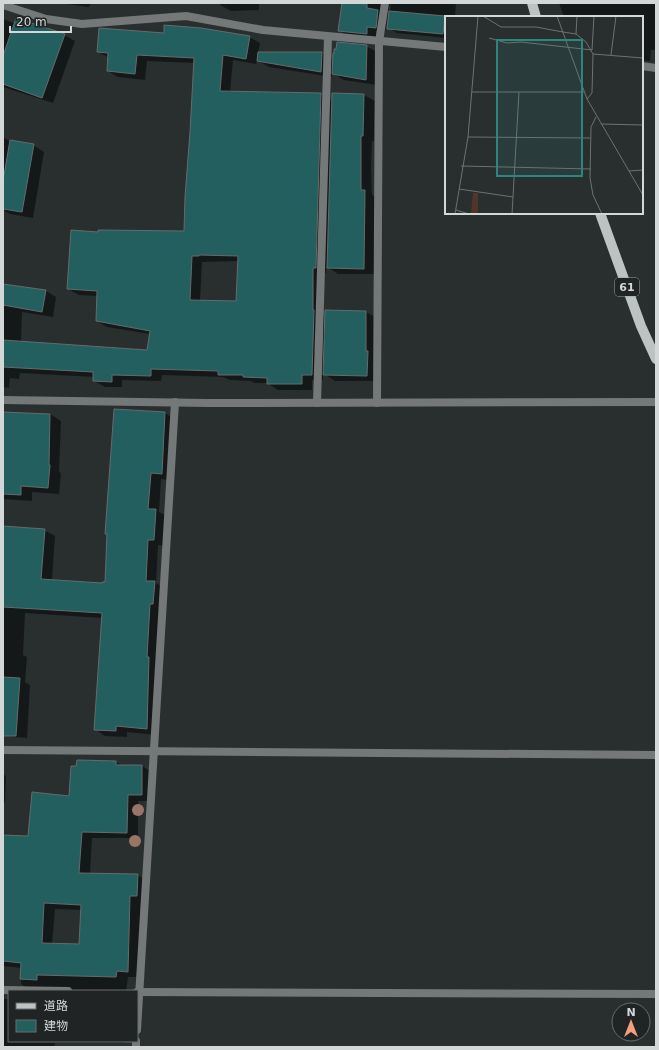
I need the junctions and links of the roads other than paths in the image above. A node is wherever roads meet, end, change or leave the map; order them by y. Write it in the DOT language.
graph roads {
  1 [pos="385,3"];
  2 [pos="532,3"];
  3 [pos="3,5"];
  4 [pos="536,16"];
  5 [pos="328,37"];
  6 [pos="379,42"];
  7 [pos="445,47"];
  8 [pos="643,66"];
  9 [pos="656,68"];
  10 [pos="600,214"];
  11 [pos="656,359"];
  12 [pos="3,400"];
  13 [pos="175,402"];
  14 [pos="656,402"];
  15 [pos="317,403"];
  16 [pos="377,403"];
  17 [pos="3,750"];
  18 [pos="154,752"];
  19 [pos="656,755"];
  20 [pos="138,992"];
  21 [pos="656,994"];
  1 -- 6 [label="street"];
  2 -- 4 [label="main road"];
  3 -- 5 [label="street"];
  5 -- 6 [label="street"];
  5 -- 15 [label="street"];
  6 -- 7 [label="street"];
  6 -- 16 [label="street"];
  8 -- 9 [label="street"];
  10 -- 11 [label="main road, 61"];
  12 -- 13 [label="street"];
  13 -- 15 [label="street"];
  13 -- 18 [label="street"];
  14 -- 16 [label="street"];
  15 -- 16 [label="street"];
  17 -- 18 [label="street"];
  18 -- 19 [label="street"];
  18 -- 20 [label="street"];
  20 -- 21 [label="street"];
}
